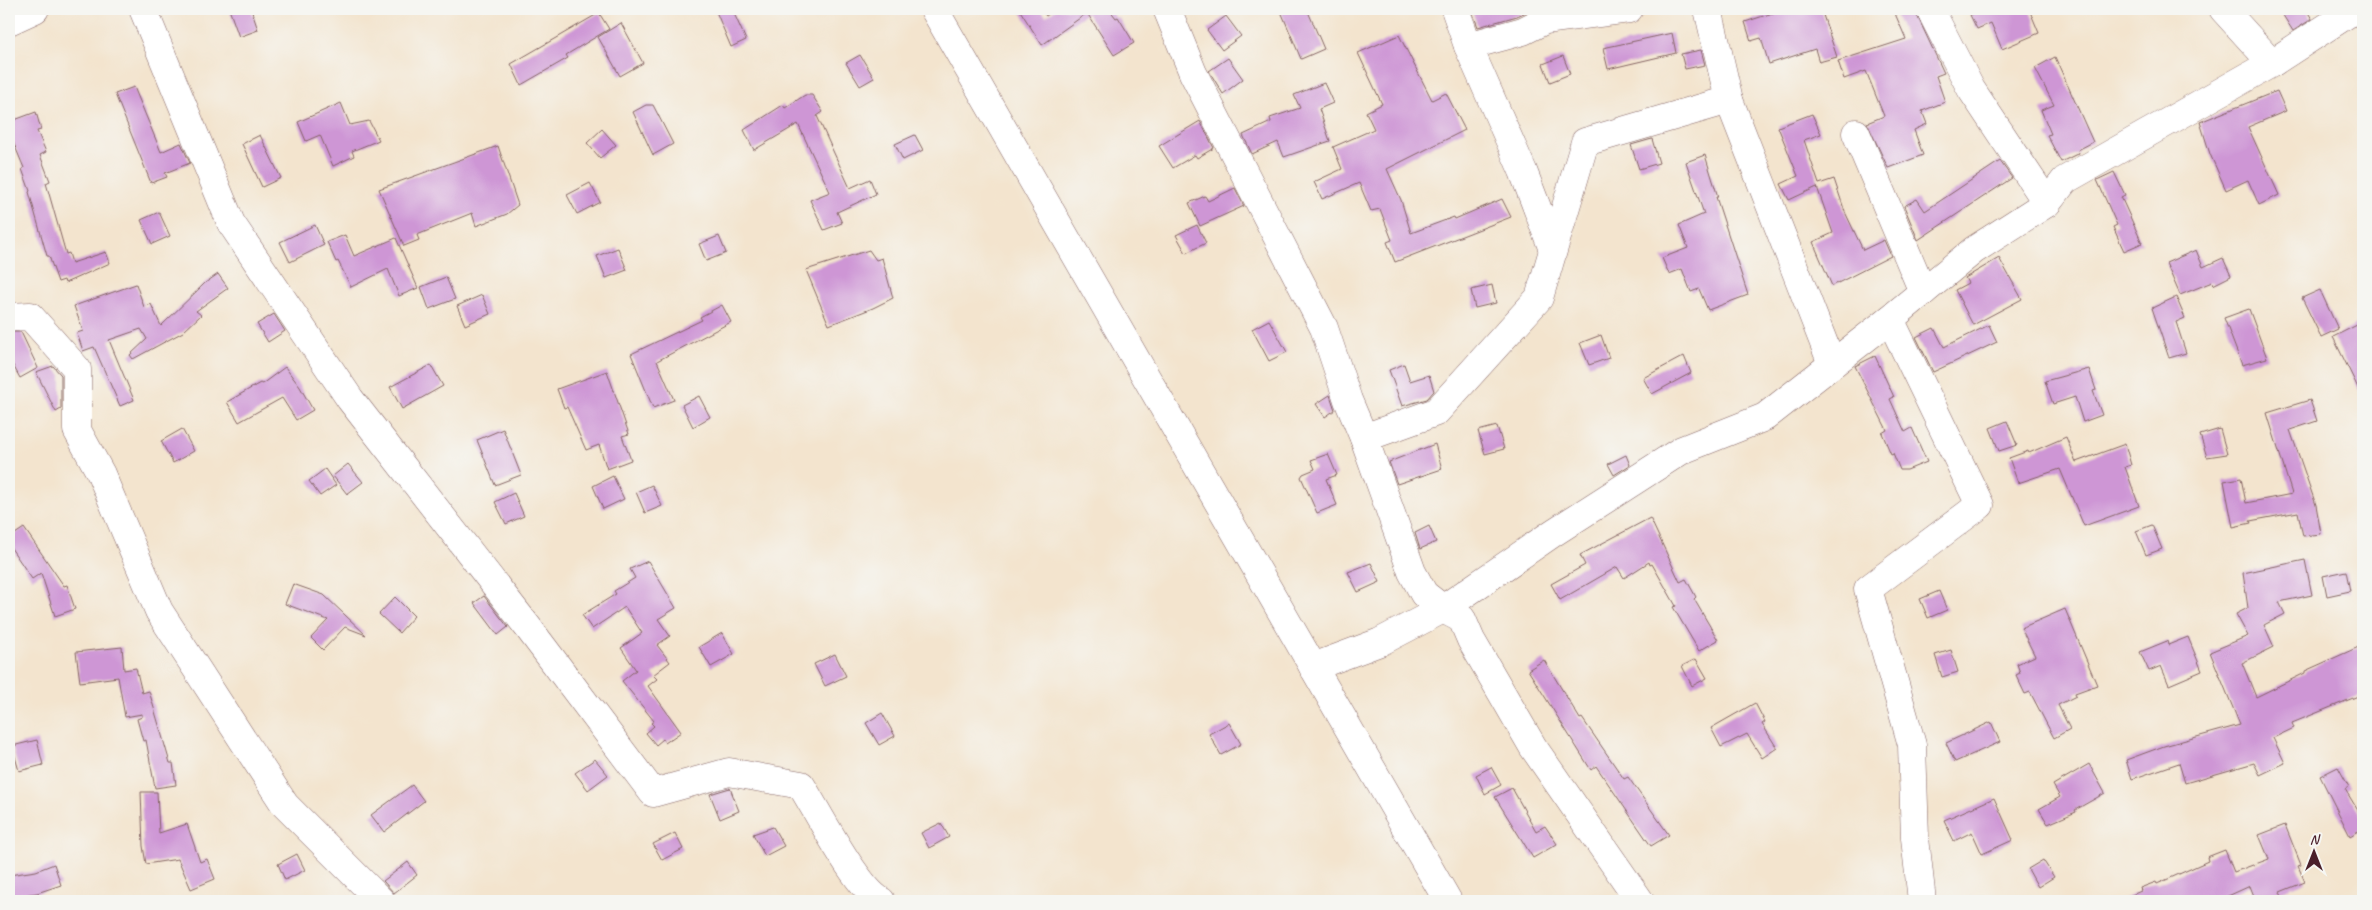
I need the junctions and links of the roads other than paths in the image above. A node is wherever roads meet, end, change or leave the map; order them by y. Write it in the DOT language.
graph roads {
  1 [pos="35,9"];
  2 [pos="143,9"];
  3 [pos="934,9"];
  4 [pos="1167,9"];
  5 [pos="1455,9"];
  6 [pos="1708,9"];
  7 [pos="1930,9"];
  8 [pos="2223,9"];
  9 [pos="1620,10"];
  10 [pos="2350,10"];
  11 [pos="9,21"];
  12 [pos="1468,46"];
  13 [pos="2272,64"];
  14 [pos="1729,100"];
  15 [pos="1856,133"];
  16 [pos="2047,203"];
  17 [pos="1552,248"];
  18 [pos="1923,292"];
  19 [pos="9,317"];
  20 [pos="1890,319"];
  21 [pos="1832,364"];
  22 [pos="1364,438"];
  23 [pos="1443,609"];
  24 [pos="1313,667"];
  25 [pos="382,901"];
  26 [pos="881,901"];
  27 [pos="1448,901"];
  28 [pos="1640,901"];
  29 [pos="1922,901"];
  1 -- 11 [label="street"];
  2 -- 26 [label="street"];
  3 -- 24 [label="street"];
  4 -- 22 [label="street"];
  5 -- 12 [label="street"];
  6 -- 14 [label="street"];
  7 -- 16 [label="street"];
  8 -- 13 [label="street"];
  9 -- 12 [label="street"];
  10 -- 13 [label="street"];
  12 -- 17 [label="street"];
  13 -- 16 [label="street"];
  14 -- 17 [label="street"];
  14 -- 21 [label="street"];
  15 -- 18 [label="street"];
  16 -- 18 [label="street"];
  17 -- 22 [label="street"];
  18 -- 20 [label="street"];
  19 -- 25 [label="street"];
  20 -- 21 [label="street"];
  20 -- 29 [label="street"];
  21 -- 23 [label="street"];
  22 -- 23 [label="street"];
  23 -- 24 [label="street"];
  23 -- 28 [label="street"];
  24 -- 27 [label="street"];
}
